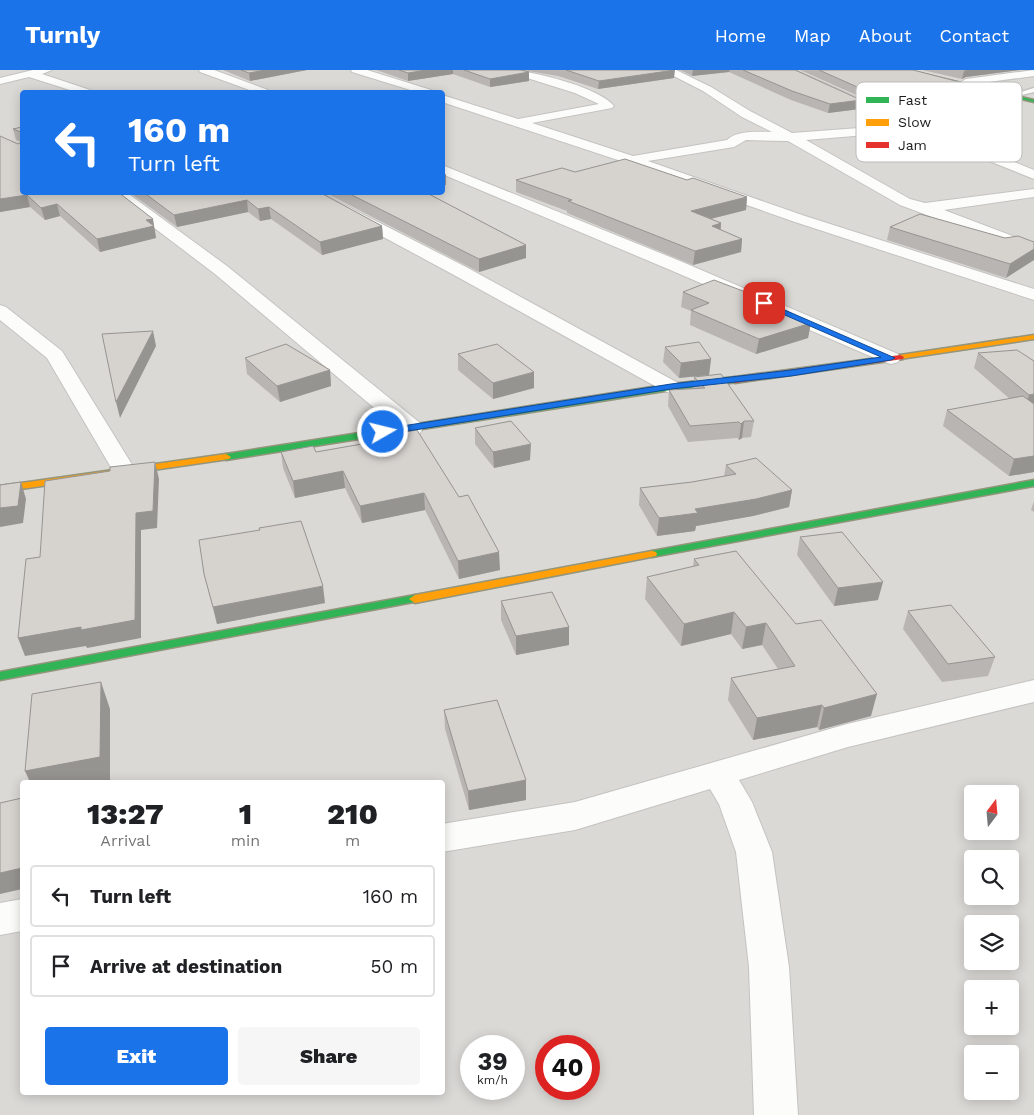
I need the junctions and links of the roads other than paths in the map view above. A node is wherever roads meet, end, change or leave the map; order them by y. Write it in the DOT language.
graph roads {
  1 [pos="48,70"];
  2 [pos="204,70"];
  3 [pos="356,70"];
  4 [pos="512,70"];
  5 [pos="667,70"];
  6 [pos="786,70"];
  7 [pos="900,70"];
  8 [pos="914,70"];
  9 [pos="1034,73"];
  10 [pos="30,74"];
  11 [pos="0,81"];
  12 [pos="955,82"];
  13 [pos="966,82"];
  14 [pos="80,90"];
  15 [pos="259,90"];
  16 [pos="421,90"];
  17 [pos="1022,95"];
  18 [pos="445,99"];
  19 [pos="1034,99"];
  20 [pos="856,101"];
  21 [pos="515,123"];
  22 [pos="856,132"];
  23 [pos="790,137"];
  24 [pos="632,160"];
  25 [pos="1002,162"];
  26 [pos="445,170"];
  27 [pos="1034,175"];
  28 [pos="1034,193"];
  29 [pos="118,195"];
  30 [pos="313,195"];
  31 [pos="924,208"];
  32 [pos="1034,250"];
  33 [pos="1034,295"];
  34 [pos="0,311"];
  35 [pos="1034,337"];
  36 [pos="891,358"];
  37 [pos="671,387"];
  38 [pos="412,428"];
  39 [pos="124,471"];
  40 [pos="1034,483"];
  41 [pos="0,489"];
  42 [pos="0,676"];
  43 [pos="1034,691"];
  44 [pos="718,774"];
  45 [pos="445,838"];
  46 [pos="20,915"];
  47 [pos="0,920"];
  48 [pos="776,1115"];
  1 -- 10 [label="street"];
  2 -- 15 [label="street"];
  3 -- 16 [label="street"];
  4 -- 21 [label="street"];
  5 -- 23 [label="street"];
  6 -- 20 [label="street"];
  7 -- 12 [label="street"];
  8 -- 13 [label="street"];
  9 -- 13 [label="street"];
  10 -- 11 [label="street"];
  10 -- 14 [label="street"];
  17 -- 19 [label="street"];
  18 -- 21 [label="street"];
  21 -- 24 [label="street"];
  22 -- 23 [label="street"];
  23 -- 24 [label="street"];
  23 -- 31 [label="street"];
  24 -- 33 [label="street"];
  25 -- 27 [label="street"];
  26 -- 36 [label="street"];
  28 -- 31 [label="street"];
  29 -- 38 [label="street"];
  30 -- 37 [label="street"];
  31 -- 32 [label="street"];
  34 -- 39 [label="street"];
  35 -- 36 [label="street"];
  36 -- 37 [label="street"];
  37 -- 38 [label="street"];
  38 -- 39 [label="street"];
  39 -- 41 [label="street"];
  40 -- 42 [label="street"];
  43 -- 44 [label="street"];
  44 -- 45 [label="street"];
  44 -- 48 [label="street"];
  46 -- 47 [label="street"];
}
